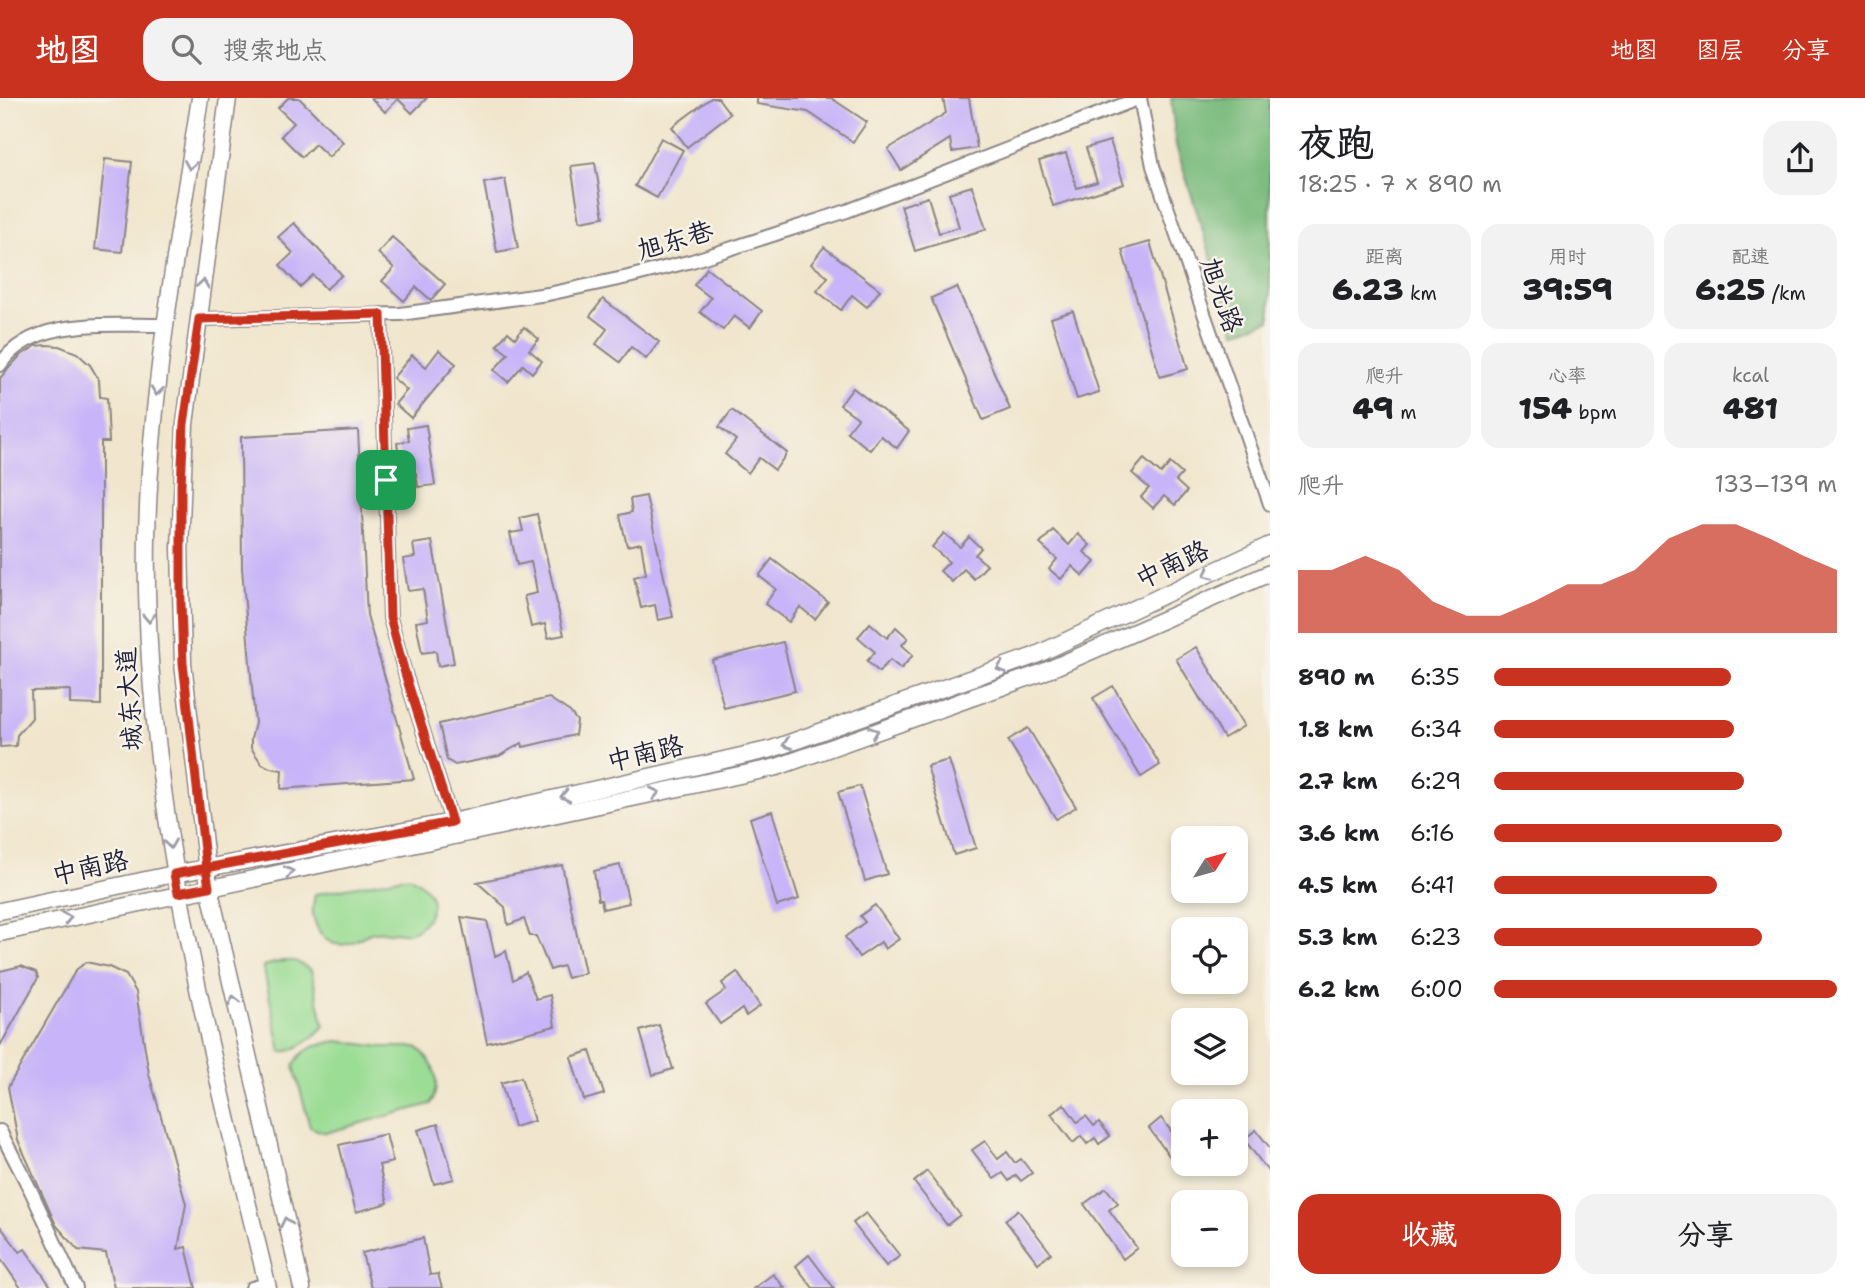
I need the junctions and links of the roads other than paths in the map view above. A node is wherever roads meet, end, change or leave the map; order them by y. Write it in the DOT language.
graph roads {
  1 [pos="200,98"];
  2 [pos="228,98"];
  3 [pos="1140,98"];
  4 [pos="381,314"];
  5 [pos="199,319"];
  6 [pos="166,325"];
  7 [pos="0,365"];
  8 [pos="1270,504"];
  9 [pos="1270,545"];
  10 [pos="1270,573"];
  11 [pos="452,822"];
  12 [pos="206,868"];
  13 [pos="174,874"];
  14 [pos="209,887"];
  15 [pos="178,893"];
  16 [pos="0,911"];
  17 [pos="0,933"];
  18 [pos="0,1131"];
  19 [pos="262,1287"];
  20 [pos="76,1288"];
  21 [pos="302,1288"];
  1 -- 6 [label="main road, 城东大道, one-way"];
  5 -- 2 [label="main road, one-way"];
  3 -- 4 [label="street, 旭东巷"];
  3 -- 8 [label="street, 旭光路"];
  4 -- 5 [label="street, 旭东巷"];
  4 -- 11 [label="street"];
  5 -- 12 [label="main road"];
  6 -- 7 [label="street"];
  6 -- 13 [label="main road, 城东大道, one-way"];
  9 -- 11 [label="main road, 中南路, one-way"];
  14 -- 10 [label="main road, 中南路, one-way"];
  11 -- 12 [label="main road, 中南路"];
  12 -- 13 [label="main road, 中南路"];
  12 -- 14 [label="main road"];
  13 -- 15 [label="main road, 城东大道"];
  13 -- 16 [label="main road, 中南路"];
  14 -- 15 [label="main road, 中南路"];
  21 -- 14 [label="main road, one-way"];
  17 -- 15 [label="main road, 中南路, one-way"];
  15 -- 19 [label="main road, 城东大道"];
  18 -- 20 [label="street"];
}
